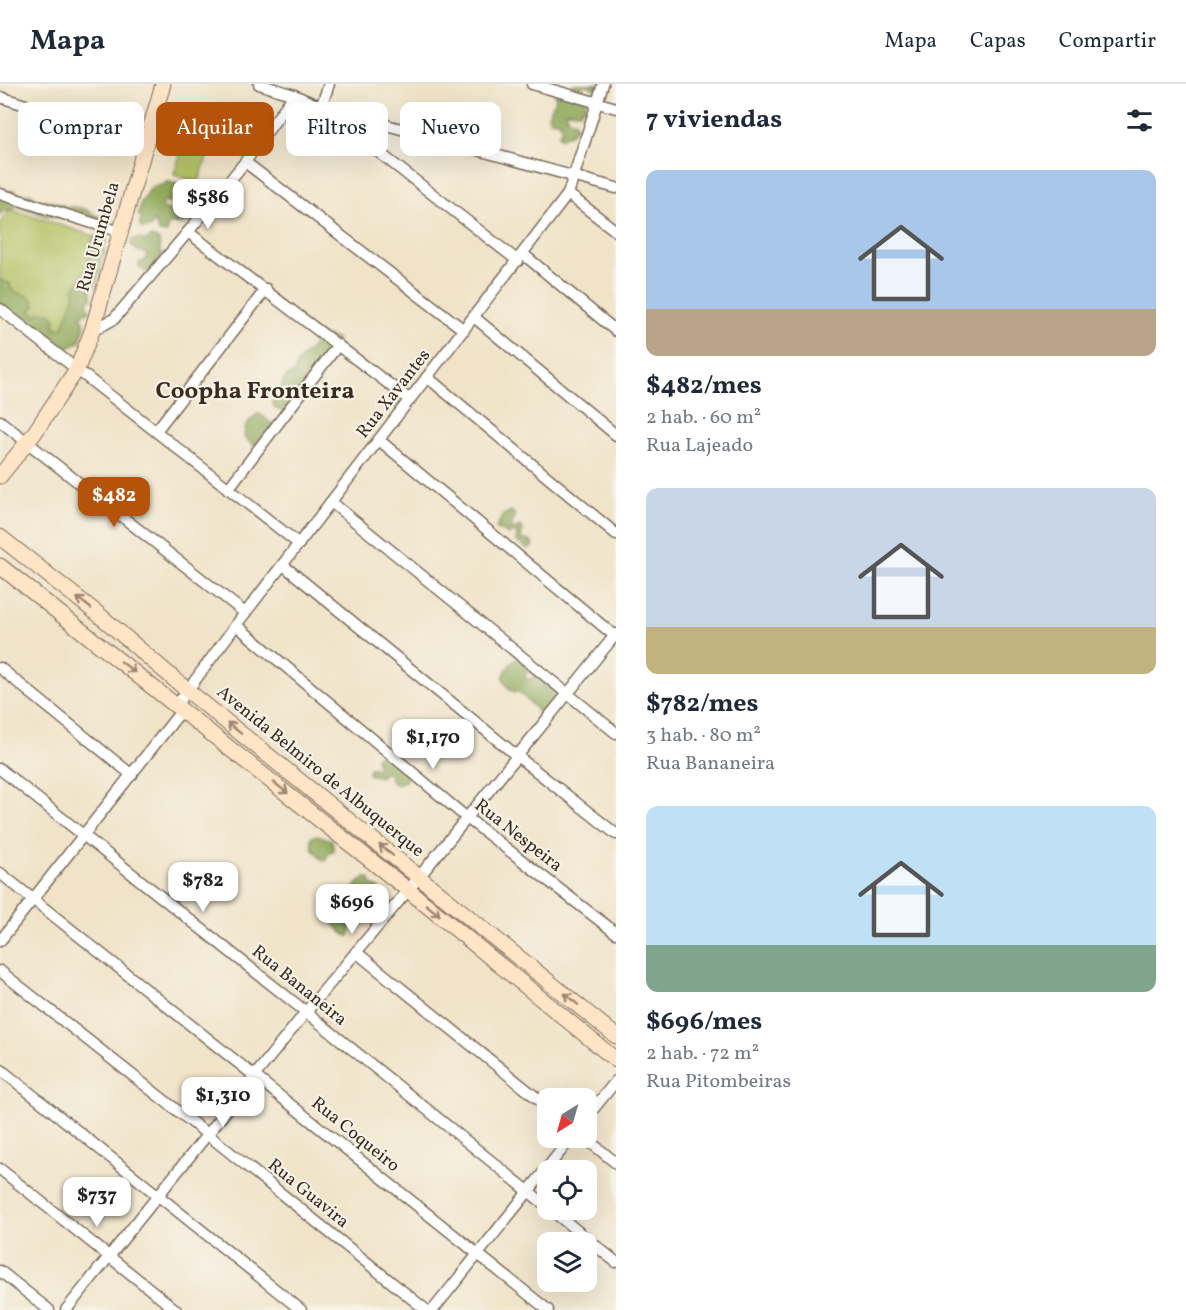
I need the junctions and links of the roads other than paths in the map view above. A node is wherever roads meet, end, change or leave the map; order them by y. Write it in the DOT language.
graph roads {
  1 [pos="163,84"];
  2 [pos="259,84"];
  3 [pos="328,84"];
  4 [pos="532,84"];
  5 [pos="603,84"];
  6 [pos="294,95"];
  7 [pos="0,97"];
  8 [pos="310,102"];
  9 [pos="323,102"];
  10 [pos="598,103"];
  11 [pos="616,108"];
  12 [pos="388,125"];
  13 [pos="147,143"];
  14 [pos="386,156"];
  15 [pos="245,162"];
  16 [pos="573,176"];
  17 [pos="616,188"];
  18 [pos="0,194"];
  19 [pos="568,194"];
  20 [pos="616,231"];
  21 [pos="121,232"];
  22 [pos="188,232"];
  23 [pos="520,257"];
  24 [pos="266,289"];
  25 [pos="0,309"];
  26 [pos="474,317"];
  27 [pos="464,330"];
  28 [pos="92,331"];
  29 [pos="616,331"];
  30 [pos="338,345"];
  31 [pos="77,369"];
  32 [pos="427,377"];
  33 [pos="410,400"];
  34 [pos="0,421"];
  35 [pos="156,431"];
  36 [pos="616,435"];
  37 [pos="379,440"];
  38 [pos="27,442"];
  39 [pos="0,476"];
  40 [pos="228,489"];
  41 [pos="331,502"];
  42 [pos="616,534"];
  43 [pos="0,537"];
  44 [pos="299,544"];
  45 [pos="283,565"];
  46 [pos="0,566"];
  47 [pos="245,613"];
  48 [pos="236,625"];
  49 [pos="616,636"];
  50 [pos="0,668"];
  51 [pos="187,690"];
  52 [pos="567,695"];
  53 [pos="179,708"];
  54 [pos="616,733"];
  55 [pos="517,756"];
  56 [pos="0,769"];
  57 [pos="132,774"];
  58 [pos="467,818"];
  59 [pos="616,834"];
  60 [pos="84,836"];
  61 [pos="0,873"];
  62 [pos="419,877"];
  63 [pos="408,890"];
  64 [pos="33,900"];
  65 [pos="616,933"];
  66 [pos="0,941"];
  67 [pos="356,952"];
  68 [pos="0,971"];
  69 [pos="306,1012"];
  70 [pos="616,1036"];
  71 [pos="616,1060"];
  72 [pos="0,1069"];
  73 [pos="254,1075"];
  74 [pos="616,1081"];
  75 [pos="537,1098"];
  76 [pos="597,1105"];
  77 [pos="207,1134"];
  78 [pos="563,1148"];
  79 [pos="597,1148"];
  80 [pos="616,1163"];
  81 [pos="0,1170"];
  82 [pos="528,1191"];
  83 [pos="159,1195"];
  84 [pos="537,1198"];
  85 [pos="564,1220"];
  86 [pos="477,1255"];
  87 [pos="109,1256"];
  88 [pos="616,1262"];
  89 [pos="0,1271"];
  90 [pos="49,1310"];
  91 [pos="66,1310"];
  92 [pos="176,1310"];
  93 [pos="301,1310"];
  94 [pos="426,1310"];
  95 [pos="433,1310"];
  96 [pos="548,1310"];
  1 -- 13 [label="main road, Rua Urumbela"];
  2 -- 6 [label="street"];
  3 -- 9 [label="street"];
  4 -- 10 [label="street"];
  5 -- 10 [label="street, Rua Xavantes"];
  6 -- 8 [label="street"];
  6 -- 15 [label="street"];
  7 -- 13 [label="street"];
  10 -- 11 [label="street"];
  10 -- 16 [label="street, Rua Xavantes"];
  12 -- 16 [label="street"];
  13 -- 21 [label="main road, Rua Urumbela"];
  14 -- 23 [label="street"];
  15 -- 22 [label="street"];
  15 -- 27 [label="street"];
  16 -- 17 [label="street"];
  16 -- 19 [label="street, Rua Xavantes"];
  18 -- 21 [label="street"];
  19 -- 20 [label="street"];
  19 -- 23 [label="street, Rua Xavantes"];
  21 -- 28 [label="main road, Rua Urumbela"];
  22 -- 24 [label="street"];
  22 -- 28 [label="street"];
  23 -- 26 [label="street, Rua Xavantes"];
  23 -- 29 [label="street"];
  24 -- 30 [label="street"];
  24 -- 35 [label="street"];
  25 -- 31 [label="street"];
  26 -- 27 [label="street, Rua Xavantes"];
  26 -- 36 [label="street"];
  27 -- 32 [label="street, Rua Xavantes"];
  28 -- 31 [label="main road, Rua Urumbela"];
  30 -- 33 [label="street"];
  30 -- 40 [label="street"];
  31 -- 35 [label="street"];
  31 -- 38 [label="main road, Rua Urumbela"];
  32 -- 33 [label="street, Rua Xavantes"];
  32 -- 42 [label="street"];
  33 -- 37 [label="street, Rua Xavantes"];
  34 -- 38 [label="street"];
  35 -- 40 [label="street"];
  37 -- 41 [label="street, Rua Xavantes"];
  37 -- 49 [label="street"];
  38 -- 39 [label="main road, Rua Urumbela"];
  38 -- 47 [label="street"];
  40 -- 44 [label="street"];
  41 -- 44 [label="street, Rua Xavantes"];
  41 -- 52 [label="street"];
  51 -- 43 [label="main road, Avenida Belmiro de Albuquerque, one-way"];
  44 -- 45 [label="street, Rua Xavantes"];
  45 -- 47 [label="street, Rua Xavantes"];
  45 -- 55 [label="street"];
  46 -- 53 [label="main road, Avenida Belmiro de Albuquerque, one-way"];
  47 -- 48 [label="street, Rua Xavantes"];
  48 -- 51 [label="street, Rua Xavantes"];
  48 -- 58 [label="street, Rua Nespeira"];
  49 -- 52 [label="street"];
  50 -- 57 [label="street"];
  51 -- 53 [label="street, Rua Xavantes"];
  62 -- 51 [label="main road, Avenida Belmiro de Albuquerque, one-way"];
  52 -- 54 [label="street"];
  52 -- 55 [label="street"];
  53 -- 57 [label="street, Rua Xavantes"];
  53 -- 63 [label="main road, Avenida Belmiro de Albuquerque, one-way"];
  55 -- 58 [label="street"];
  55 -- 59 [label="street"];
  56 -- 60 [label="street, Rua Bananeira"];
  57 -- 60 [label="street, Rua Xavantes"];
  58 -- 62 [label="street"];
  58 -- 65 [label="street, Rua Nespeira"];
  60 -- 64 [label="street, Rua Xavantes"];
  60 -- 69 [label="street, Rua Bananeira"];
  61 -- 64 [label="street, Rua Coqueiro"];
  62 -- 63 [label="street"];
  70 -- 62 [label="main road, Avenida Belmiro de Albuquerque, one-way"];
  63 -- 67 [label="street"];
  63 -- 71 [label="main road, Avenida Belmiro de Albuquerque, one-way"];
  64 -- 66 [label="street, Rua Xavantes"];
  64 -- 73 [label="street, Rua Coqueiro"];
  67 -- 69 [label="street"];
  67 -- 75 [label="street"];
  68 -- 77 [label="street, Rua Guavira"];
  69 -- 73 [label="street"];
  69 -- 82 [label="street, Rua Bananeira"];
  72 -- 83 [label="street"];
  73 -- 77 [label="street"];
  73 -- 86 [label="street, Rua Coqueiro"];
  74 -- 76 [label="street"];
  77 -- 83 [label="street"];
  77 -- 94 [label="street, Rua Guavira"];
  78 -- 82 [label="street"];
  79 -- 80 [label="street"];
  81 -- 87 [label="street"];
  82 -- 84 [label="street, Rua Bananeira"];
  82 -- 86 [label="street"];
  83 -- 87 [label="street"];
  83 -- 93 [label="street"];
  85 -- 88 [label="street, Rua Bananeira"];
  86 -- 95 [label="street"];
  86 -- 96 [label="street, Rua Coqueiro"];
  87 -- 91 [label="street"];
  87 -- 92 [label="street"];
  89 -- 90 [label="street"];
}
